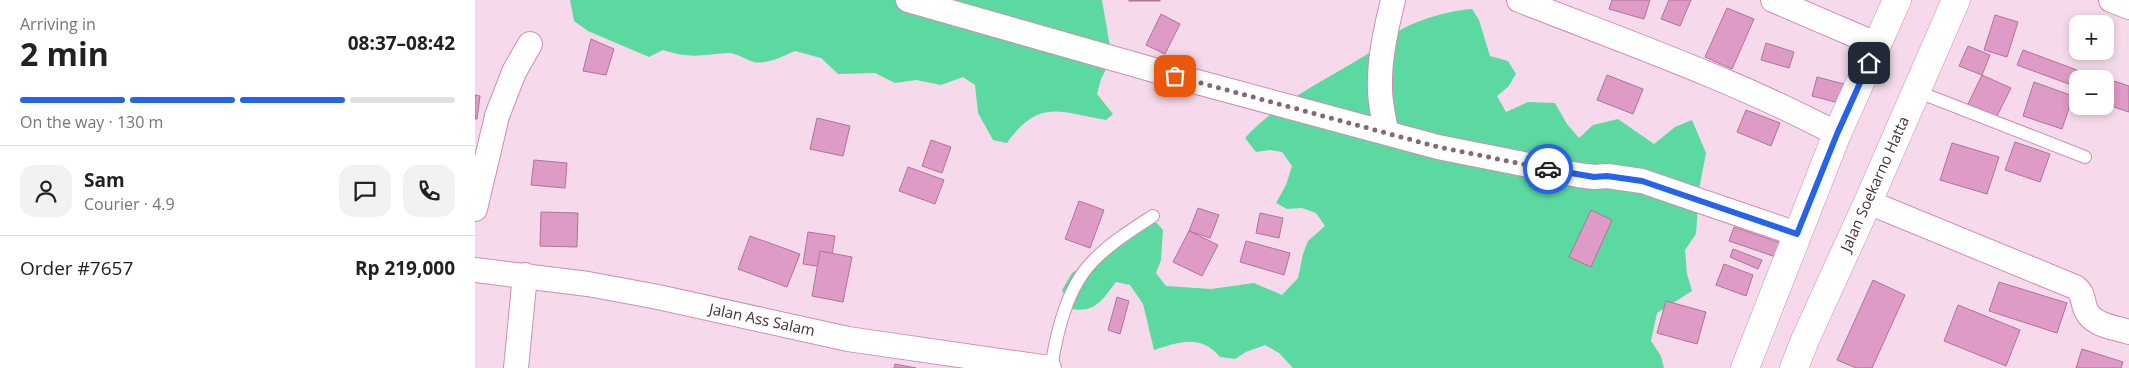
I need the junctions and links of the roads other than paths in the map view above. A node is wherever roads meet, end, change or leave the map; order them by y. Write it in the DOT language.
graph roads {
  1 [pos="907,0"];
  2 [pos="1393,0"];
  3 [pos="1519,0"];
  4 [pos="1773,0"];
  5 [pos="1897,0"];
  6 [pos="1956,0"];
  7 [pos="2111,0"];
  8 [pos="2129,8"];
  9 [pos="530,44"];
  10 [pos="1877,45"];
  11 [pos="1916,91"];
  12 [pos="1386,132"];
  13 [pos="1837,134"];
  14 [pos="2085,157"];
  15 [pos="1868,202"];
  16 [pos="475,209"];
  17 [pos="1153,216"];
  18 [pos="1797,234"];
  19 [pos="475,270"];
  20 [pos="525,276"];
  21 [pos="2129,332"];
  22 [pos="1007,365"];
  23 [pos="516,368"];
  24 [pos="1050,368"];
  25 [pos="1745,368"];
  26 [pos="1794,368"];
  1 -- 12 [label="street"];
  2 -- 12 [label="street"];
  3 -- 13 [label="street"];
  4 -- 10 [label="street"];
  5 -- 10 [label="highway"];
  6 -- 11 [label="highway, Jalan Soekarno Hatta"];
  7 -- 8 [label="street"];
  9 -- 16 [label="street"];
  10 -- 13 [label="highway"];
  11 -- 14 [label="lane"];
  11 -- 15 [label="highway, Jalan Soekarno Hatta"];
  12 -- 18 [label="street"];
  13 -- 18 [label="highway"];
  15 -- 21 [label="street"];
  15 -- 26 [label="highway, Jalan Soekarno Hatta"];
  17 -- 24 [label="lane"];
  18 -- 25 [label="highway"];
  19 -- 20 [label="street, Jalan Ass Salam"];
  20 -- 22 [label="street, Jalan Ass Salam"];
  20 -- 23 [label="street"];
  22 -- 24 [label="street, Jalan Ass Salam"];
}
